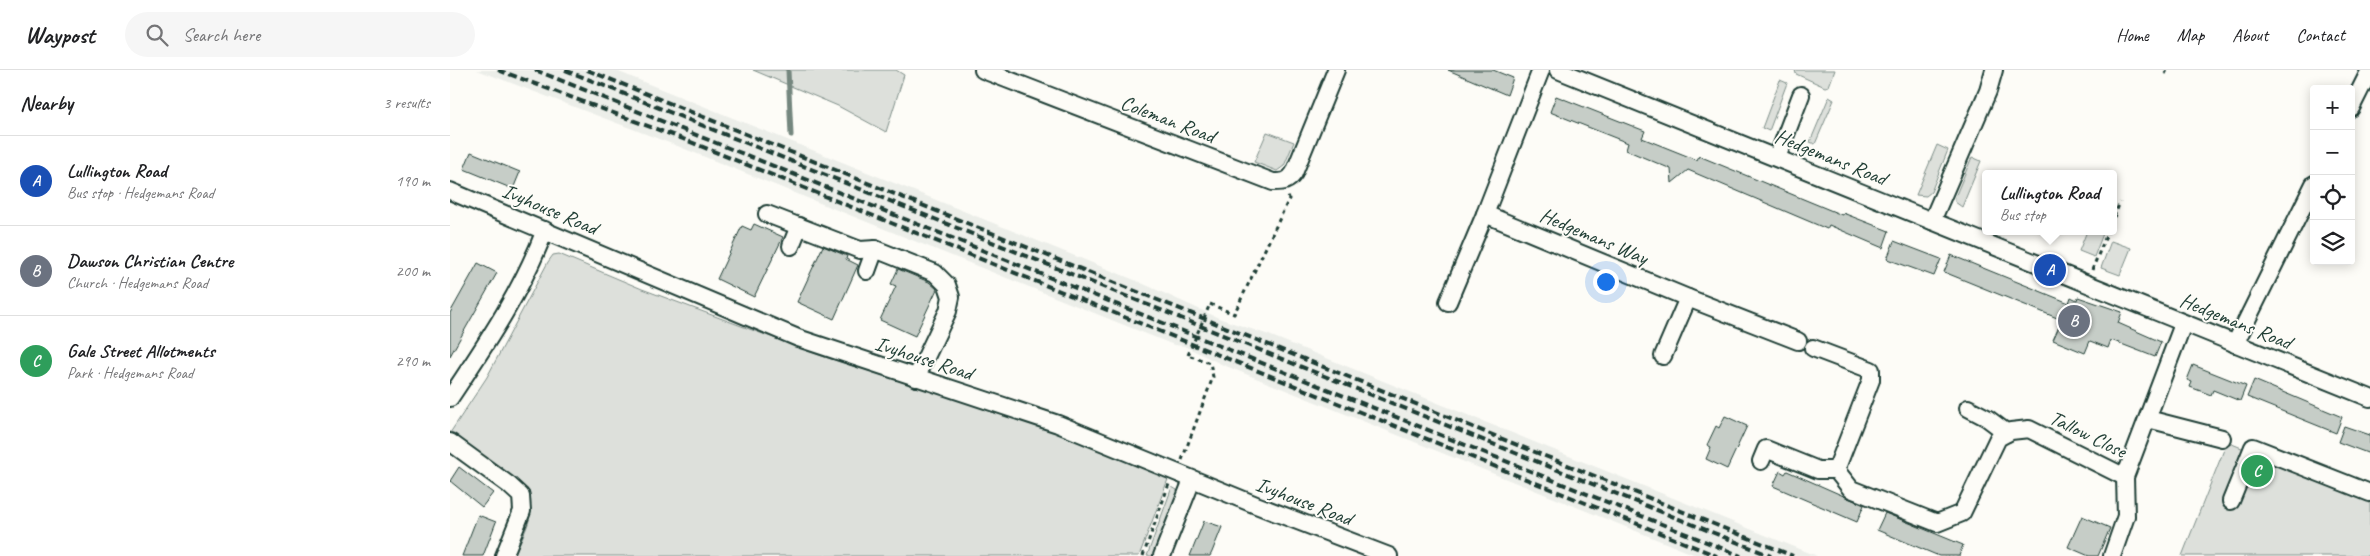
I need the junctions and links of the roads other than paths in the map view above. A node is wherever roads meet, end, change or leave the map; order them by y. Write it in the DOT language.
graph roads {
  1 [pos="983,70"];
  2 [pos="1336,70"];
  3 [pos="1540,70"];
  4 [pos="1558,70"];
  5 [pos="1994,70"];
  6 [pos="2370,70"];
  7 [pos="1802,95"];
  8 [pos="2355,100"];
  9 [pos="1777,158"];
  10 [pos="450,191"];
  11 [pos="2310,192"];
  12 [pos="767,214"];
  13 [pos="1485,214"];
  14 [pos="1932,221"];
  15 [pos="799,226"];
  16 [pos="545,230"];
  17 [pos="791,246"];
  18 [pos="875,249"];
  19 [pos="867,271"];
  20 [pos="1688,298"];
  21 [pos="1448,302"];
  22 [pos="2183,324"];
  23 [pos="1798,341"];
  24 [pos="2235,344"];
  25 [pos="1813,348"];
  26 [pos="1663,356"];
  27 [pos="916,378"];
  28 [pos="450,398"];
  29 [pos="2370,398"];
  30 [pos="1968,408"];
  31 [pos="2148,419"];
  32 [pos="2007,433"];
  33 [pos="2222,438"];
  34 [pos="450,442"];
  35 [pos="1761,460"];
  36 [pos="1836,470"];
  37 [pos="1181,474"];
  38 [pos="2124,477"];
  39 [pos="2370,493"];
  40 [pos="2231,501"];
  41 [pos="504,556"];
  42 [pos="1162,556"];
  43 [pos="1389,556"];
  44 [pos="2112,556"];
  1 -- 2 [label="street, Coleman Road"];
  3 -- 13 [label="street"];
  4 -- 9 [label="street, Hedgemans Road"];
  5 -- 14 [label="street"];
  6 -- 8 [label="street"];
  7 -- 9 [label="street"];
  9 -- 14 [label="street, Hedgemans Road"];
  10 -- 16 [label="street, Ivyhouse Road"];
  11 -- 24 [label="street"];
  12 -- 15 [label="street"];
  13 -- 20 [label="street, Hedgemans Way"];
  13 -- 21 [label="street"];
  14 -- 22 [label="street, Hedgemans Road"];
  15 -- 17 [label="street"];
  15 -- 18 [label="street"];
  16 -- 27 [label="street, Ivyhouse Road"];
  16 -- 28 [label="street"];
  18 -- 19 [label="street"];
  18 -- 27 [label="street"];
  20 -- 23 [label="street, Hedgemans Way"];
  20 -- 26 [label="street"];
  22 -- 24 [label="street, Hedgemans Road"];
  22 -- 31 [label="street, Tallow Close"];
  24 -- 29 [label="street, Hedgemans Road"];
  25 -- 36 [label="street"];
  27 -- 37 [label="street, Ivyhouse Road"];
  30 -- 32 [label="street"];
  31 -- 33 [label="street"];
  31 -- 38 [label="street, Tallow Close"];
  32 -- 36 [label="street"];
  32 -- 38 [label="street, Tallow Close"];
  34 -- 41 [label="street"];
  35 -- 36 [label="street"];
  37 -- 42 [label="street"];
  37 -- 43 [label="street, Ivyhouse Road"];
  38 -- 44 [label="street"];
  39 -- 40 [label="street"];
}
